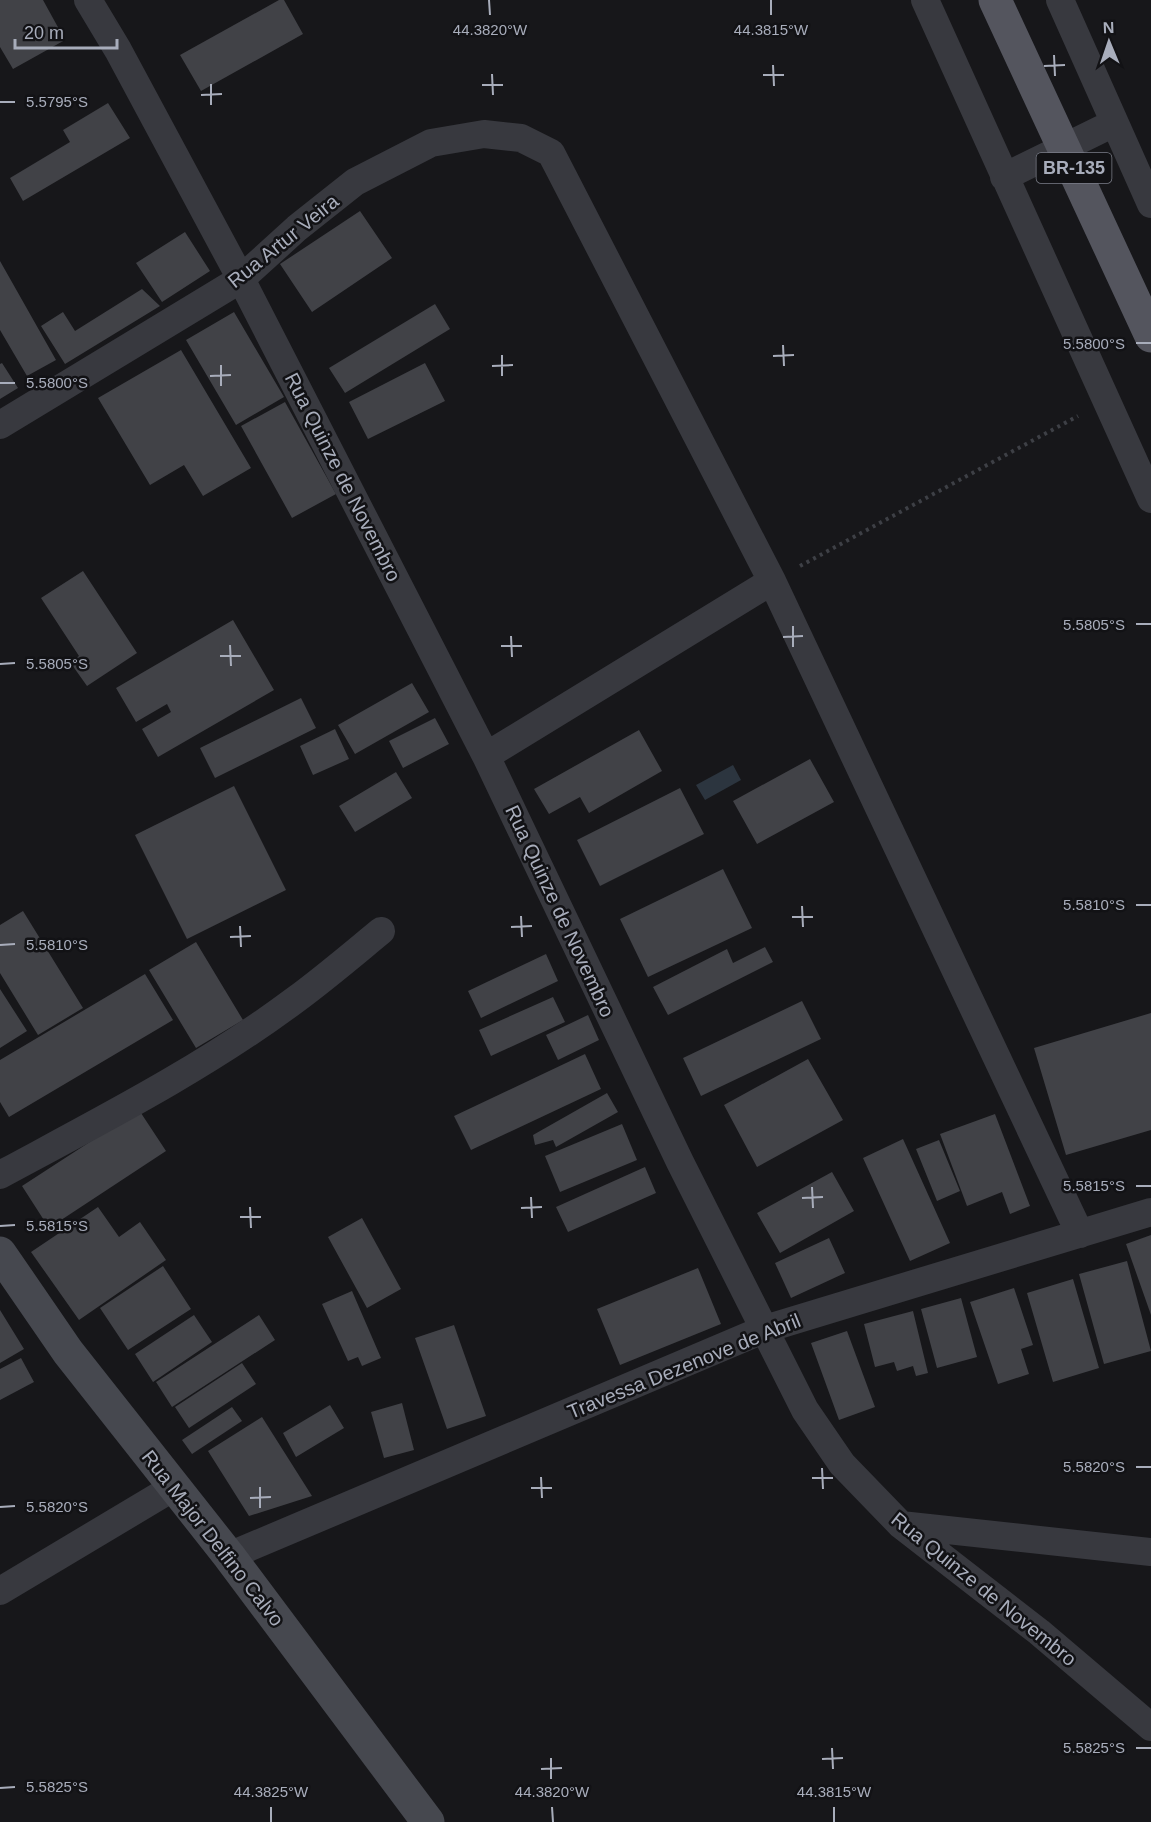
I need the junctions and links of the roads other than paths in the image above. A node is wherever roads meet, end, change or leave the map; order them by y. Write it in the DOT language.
graph roads {
  1 [pos="88,0"];
  2 [pos="925,0"];
  3 [pos="996,0"];
  4 [pos="1060,0"];
  5 [pos="1114,123"];
  6 [pos="1064,148"];
  7 [pos="1004,177"];
  8 [pos="1151,204"];
  9 [pos="241,279"];
  10 [pos="1151,336"];
  11 [pos="0,425"];
  12 [pos="1151,499"];
  13 [pos="772,581"];
  14 [pos="486,756"];
  15 [pos="381,931"];
  16 [pos="0,1175"];
  17 [pos="1151,1212"];
  18 [pos="1080,1234"];
  19 [pos="0,1253"];
  20 [pos="765,1329"];
  21 [pos="174,1487"];
  22 [pos="901,1525"];
  23 [pos="1151,1552"];
  24 [pos="229,1556"];
  25 [pos="0,1591"];
  26 [pos="1151,1727"];
  27 [pos="429,1822"];
  1 -- 9 [label="street, Rua Quinze de Novembro"];
  2 -- 7 [label="street"];
  3 -- 6 [label="main road, BR-135"];
  4 -- 5 [label="street"];
  5 -- 6 [label="street"];
  5 -- 8 [label="street"];
  6 -- 7 [label="street"];
  6 -- 10 [label="main road, BR-135"];
  7 -- 12 [label="street"];
  9 -- 11 [label="street, Rua Artur Veira"];
  9 -- 13 [label="street, Rua Artur Veira"];
  9 -- 14 [label="street, Rua Quinze de Novembro"];
  13 -- 14 [label="street"];
  13 -- 18 [label="street"];
  14 -- 20 [label="street, Rua Quinze de Novembro"];
  15 -- 16 [label="street"];
  17 -- 18 [label="street, Travessa Dezenove de Abril"];
  18 -- 20 [label="street, Travessa Dezenove de Abril"];
  19 -- 21 [label="street, Rua Major Delfino Calvo"];
  20 -- 22 [label="street, Rua Quinze de Novembro"];
  20 -- 24 [label="street, Travessa Dezenove de Abril"];
  21 -- 24 [label="street, Rua Major Delfino Calvo"];
  21 -- 25 [label="street"];
  22 -- 23 [label="street"];
  22 -- 26 [label="street, Rua Quinze de Novembro"];
  24 -- 27 [label="street, Rua Major Delfino Calvo"];
}
